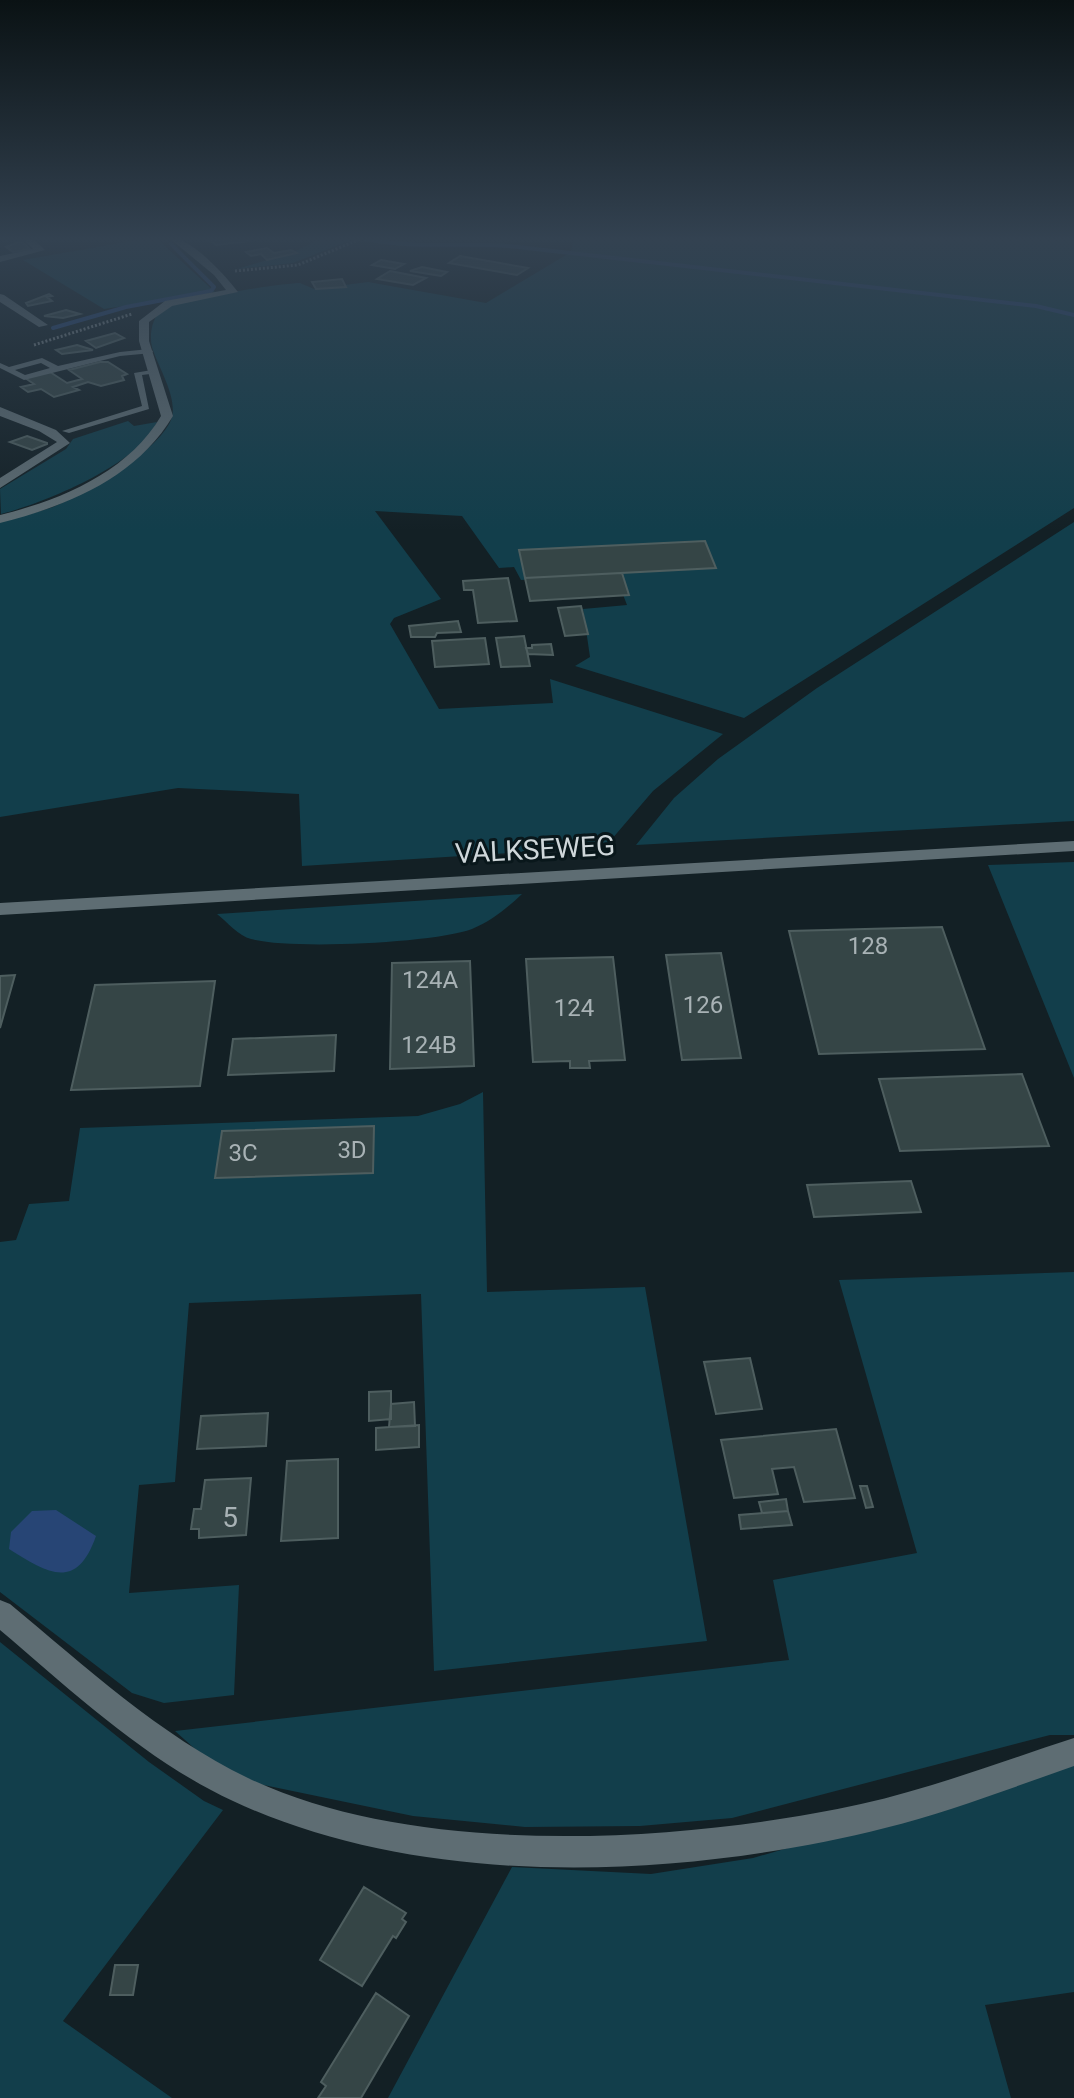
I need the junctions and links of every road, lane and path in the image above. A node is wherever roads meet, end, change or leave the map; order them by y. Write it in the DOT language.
graph roads {
  1 [pos="66,335"];
  2 [pos="144,335"];
  3 [pos="59,337"];
  4 [pos="149,351"];
  5 [pos="0,365"];
  6 [pos="155,371"];
  7 [pos="0,411"];
  8 [pos="66,431"];
  9 [pos="0,484"];
  10 [pos="0,519"];
  11 [pos="1074,846"];
  12 [pos="0,909"];
  13 [pos="0,1613"];
  14 [pos="1074,1752"];
  1 -- 3 [label="path"];
  2 -- 4 [label="street"];
  4 -- 5 [label="lane"];
  4 -- 6 [label="street"];
  6 -- 8 [label="lane"];
  6 -- 10 [label="street"];
  7 -- 9 [label="street"];
  11 -- 12 [label="street, VALKSEWEG"];
  13 -- 14 [label="street"];
}
